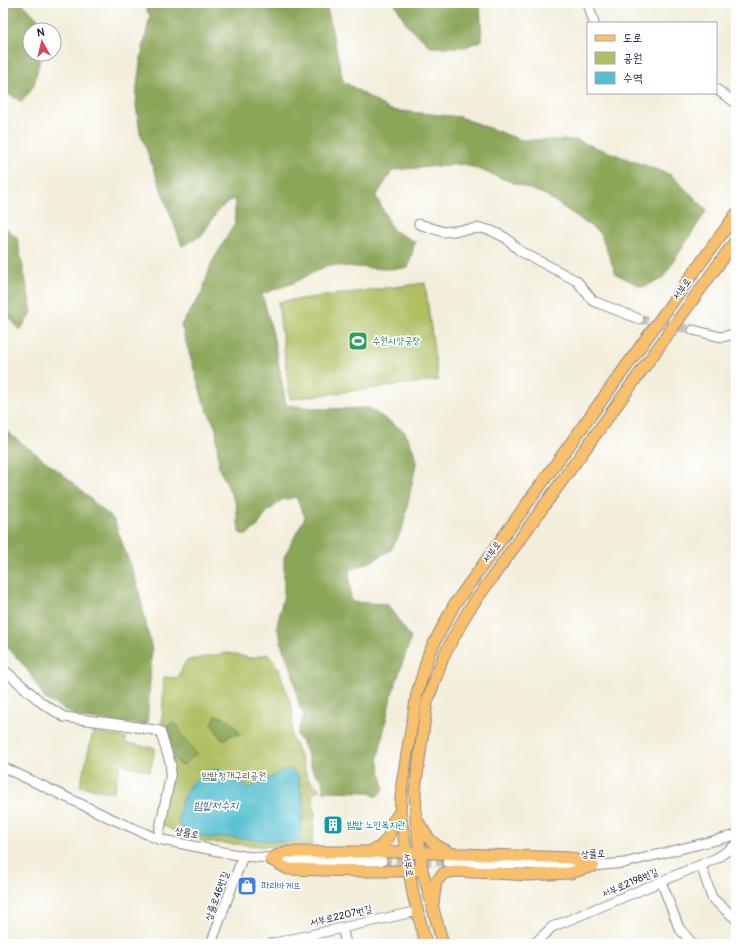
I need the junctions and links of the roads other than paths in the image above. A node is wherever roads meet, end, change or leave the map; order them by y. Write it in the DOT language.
graph roads {
  1 [pos="588,3"];
  2 [pos="594,22"];
  3 [pos="717,91"];
  4 [pos="736,102"];
  5 [pos="736,214"];
  6 [pos="419,224"];
  7 [pos="736,240"];
  8 [pos="639,319"];
  9 [pos="693,330"];
  10 [pos="736,334"];
  11 [pos="3,669"];
  12 [pos="3,767"];
  13 [pos="400,812"];
  14 [pos="416,819"];
  15 [pos="736,835"];
  16 [pos="158,838"];
  17 [pos="736,845"];
  18 [pos="366,852"];
  19 [pos="406,852"];
  20 [pos="420,852"];
  21 [pos="243,856"];
  22 [pos="449,858"];
  23 [pos="270,859"];
  24 [pos="382,861"];
  25 [pos="701,865"];
  26 [pos="593,866"];
  27 [pos="422,869"];
  28 [pos="409,871"];
  29 [pos="661,881"];
  30 [pos="433,907"];
  31 [pos="418,911"];
  32 [pos="736,918"];
  33 [pos="342,927"];
  34 [pos="275,943"];
  35 [pos="211,944"];
  36 [pos="346,944"];
  37 [pos="426,944"];
  38 [pos="443,944"];
  39 [pos="534,944"];
  40 [pos="693,944"];
  1 -- 2 [label="street"];
  3 -- 4 [label="street"];
  5 -- 13 [label="main road, 서부로"];
  6 -- 8 [label="street"];
  7 -- 14 [label="main road, 서부로"];
  9 -- 10 [label="street"];
  11 -- 16 [label="street"];
  12 -- 16 [label="street, 상률로"];
  13 -- 18 [label="main road"];
  13 -- 19 [label="main road, 서부로"];
  14 -- 20 [label="main road, 서부로"];
  14 -- 22 [label="main road"];
  15 -- 26 [label="street, 상률로"];
  16 -- 21 [label="street, 상률로"];
  17 -- 25 [label="street, 서부로2198번길"];
  18 -- 19 [label="main road"];
  18 -- 23 [label="main road"];
  19 -- 20 [label="main road"];
  19 -- 28 [label="main road, 서부로"];
  20 -- 22 [label="main road"];
  20 -- 27 [label="main road, 서부로"];
  21 -- 23 [label="street, 상률로"];
  21 -- 35 [label="street, 상률로46번길"];
  22 -- 26 [label="main road"];
  23 -- 24 [label="street, 상률로"];
  23 -- 28 [label="main road"];
  25 -- 29 [label="street, 서부로2198번길"];
  25 -- 32 [label="street"];
  26 -- 30 [label="main road"];
  27 -- 28 [label="main road"];
  27 -- 30 [label="main road, 서부로"];
  28 -- 31 [label="main road, 서부로"];
  29 -- 39 [label="street, 서부로2198번길"];
  29 -- 40 [label="street"];
  30 -- 38 [label="main road, 서부로"];
  31 -- 33 [label="street, 서부로2207번길"];
  31 -- 37 [label="main road, 서부로"];
  33 -- 34 [label="street, 서부로2207번길"];
  33 -- 36 [label="street"];
}
